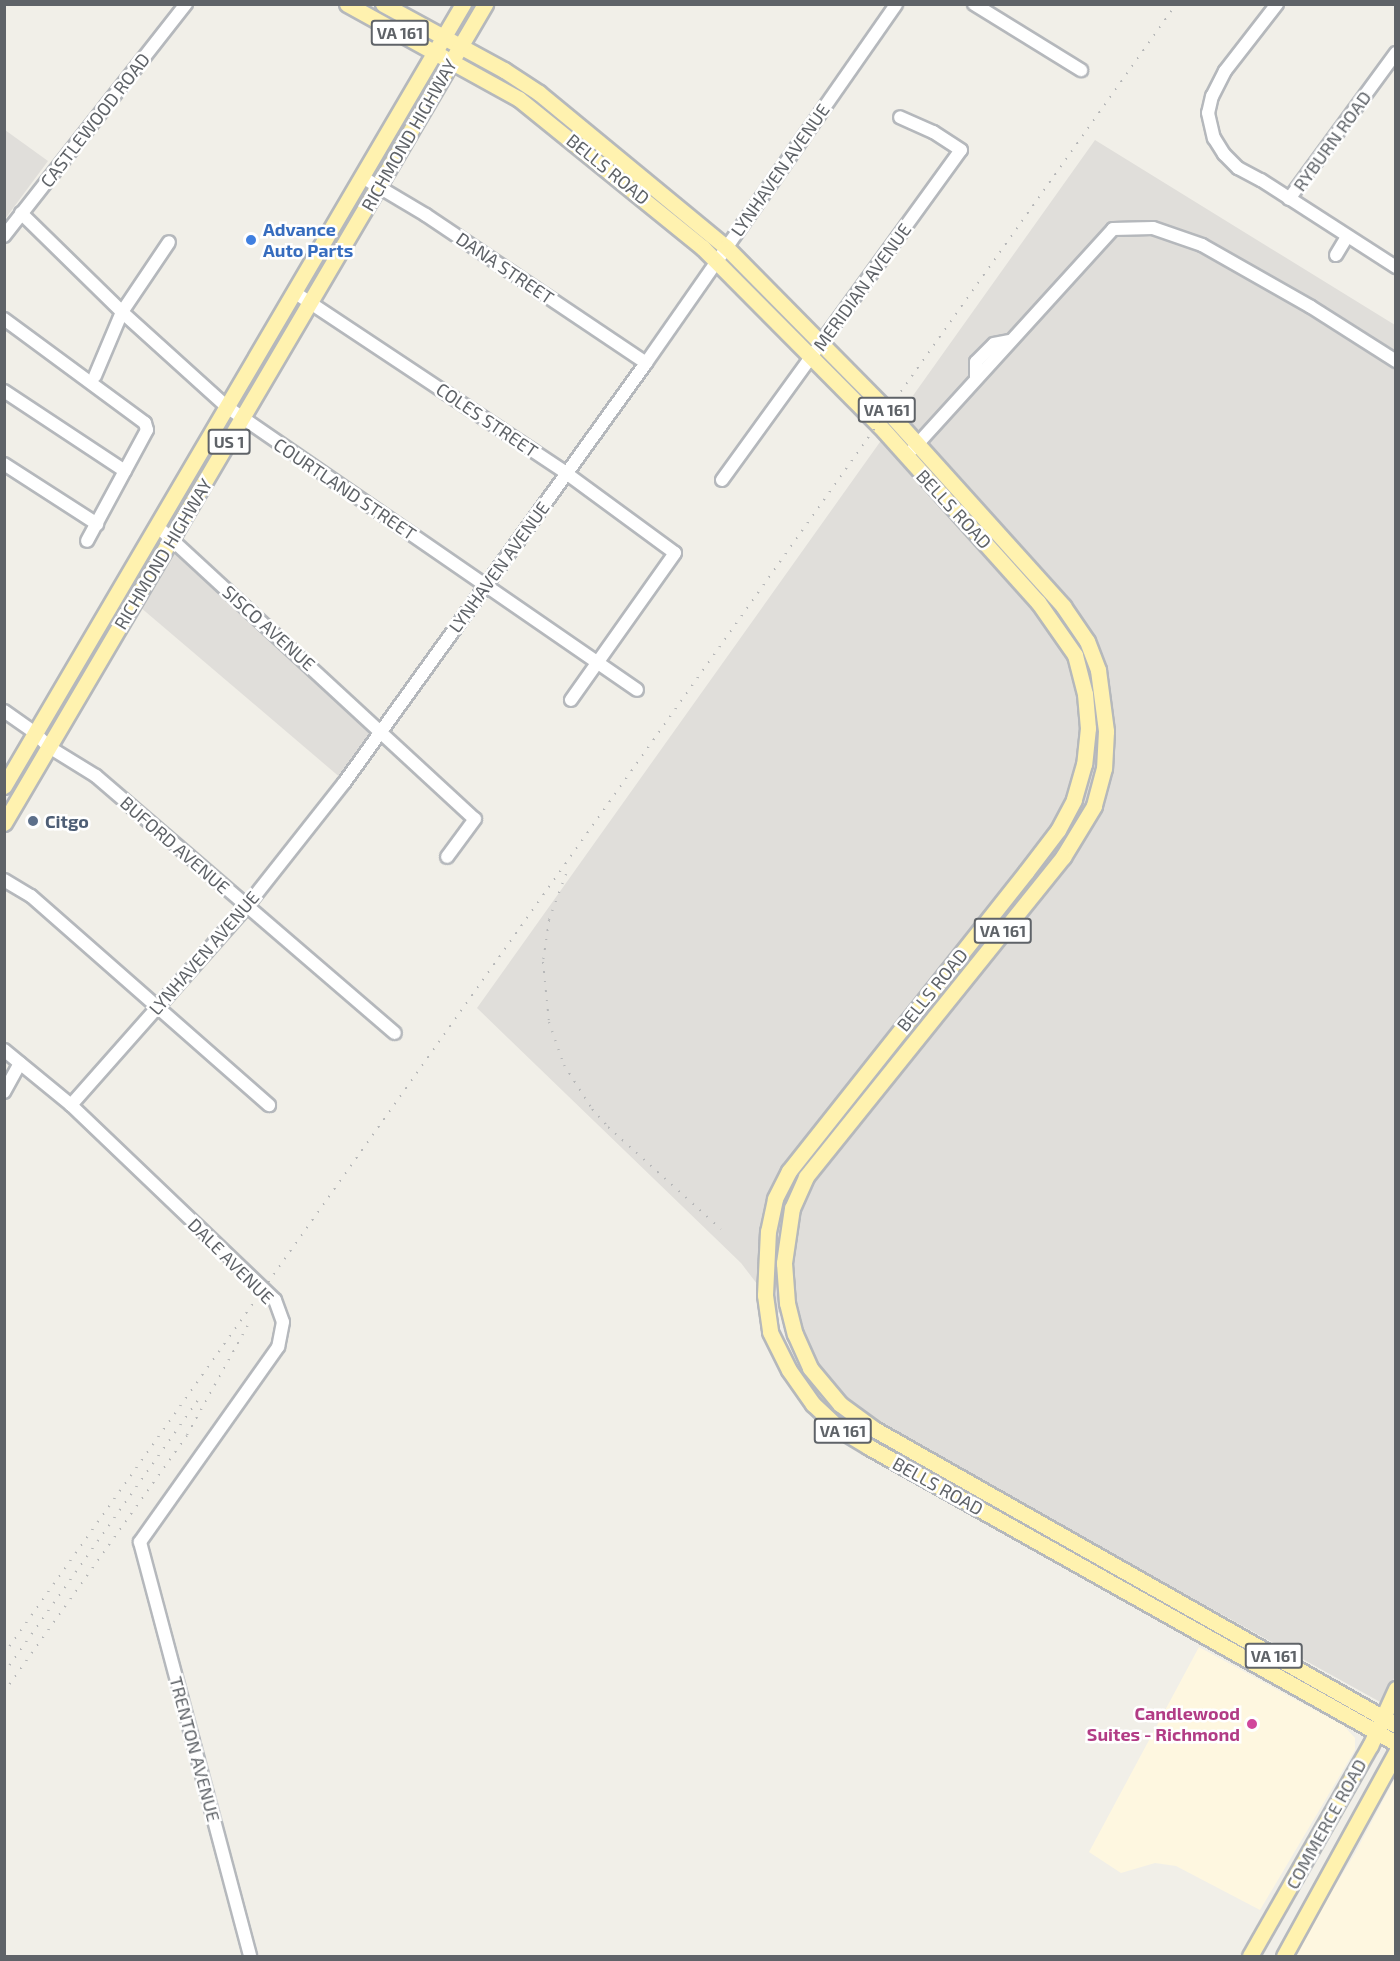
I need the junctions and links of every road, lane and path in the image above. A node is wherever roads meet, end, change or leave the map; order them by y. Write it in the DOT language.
graph roads {
  1 [pos="186,4"];
  2 [pos="347,4"];
  3 [pos="382,4"];
  4 [pos="463,4"];
  5 [pos="485,4"];
  6 [pos="896,4"];
  7 [pos="974,4"];
  8 [pos="1277,4"];
  9 [pos="444,38"];
  10 [pos="461,46"];
  11 [pos="435,52"];
  12 [pos="1395,53"];
  13 [pos="452,61"];
  14 [pos="1081,70"];
  15 [pos="900,117"];
  16 [pos="362,177"];
  17 [pos="379,187"];
  18 [pos="1292,201"];
  19 [pos="21,213"];
  20 [pos="4,236"];
  21 [pos="1347,237"];
  22 [pos="169,242"];
  23 [pos="726,247"];
  24 [pos="1336,255"];
  25 [pos="717,260"];
  26 [pos="1395,267"];
  27 [pos="294,292"];
  28 [pos="311,303"];
  29 [pos="122,312"];
  30 [pos="4,319"];
  31 [pos="822,343"];
  32 [pos="811,357"];
  33 [pos="1395,361"];
  34 [pos="646,363"];
  35 [pos="95,376"];
  36 [pos="4,390"];
  37 [pos="227,407"];
  38 [pos="242,419"];
  39 [pos="917,444"];
  40 [pos="906,456"];
  41 [pos="4,465"];
  42 [pos="125,471"];
  43 [pos="566,473"];
  44 [pos="722,480"];
  45 [pos="97,524"];
  46 [pos="157,526"];
  47 [pos="172,540"];
  48 [pos="87,541"];
  49 [pos="1010,558"];
  50 [pos="486,585"];
  51 [pos="599,664"];
  52 [pos="637,690"];
  53 [pos="572,700"];
  54 [pos="4,711"];
  55 [pos="381,731"];
  56 [pos="35,733"];
  57 [pos="49,747"];
  58 [pos="4,786"];
  59 [pos="4,823"];
  60 [pos="447,857"];
  61 [pos="4,880"];
  62 [pos="246,907"];
  63 [pos="989,919"];
  64 [pos="1003,931"];
  65 [pos="157,1006"];
  66 [pos="395,1033"];
  67 [pos="4,1050"];
  68 [pos="20,1063"];
  69 [pos="4,1092"];
  70 [pos="71,1105"];
  71 [pos="269,1105"];
  72 [pos="838,1108"];
  73 [pos="853,1119"];
  74 [pos="944,1469"];
  75 [pos="936,1485"];
  76 [pos="140,1542"];
  77 [pos="1166,1595"];
  78 [pos="1158,1610"];
  79 [pos="1395,1689"];
  80 [pos="1389,1721"];
  81 [pos="1376,1733"];
  82 [pos="1395,1743"];
  83 [pos="1395,1752"];
  84 [pos="250,1956"];
  85 [pos="1250,1956"];
  86 [pos="1284,1956"];
  1 -- 19 [label="street, CASTLEWOOD ROAD"];
  2 -- 11 [label="main road, BELLS ROAD / VA 161"];
  3 -- 9 [label="main road, BELLS ROAD / VA 161"];
  4 -- 9 [label="main road, RICHMOND HIGHWAY / US 1"];
  5 -- 10 [label="main road, RICHMOND HIGHWAY / US 1"];
  6 -- 23 [label="street, LYNHAVEN AVENUE"];
  7 -- 14 [label="street"];
  8 -- 18 [label="street"];
  9 -- 10 [label="main road, BELLS ROAD / VA 161"];
  9 -- 11 [label="main road, RICHMOND HIGHWAY / US 1"];
  10 -- 13 [label="main road, RICHMOND HIGHWAY / US 1"];
  10 -- 23 [label="main road, BELLS ROAD / VA 161"];
  11 -- 13 [label="main road, BELLS ROAD / VA 161"];
  11 -- 16 [label="main road, RICHMOND HIGHWAY / US 1"];
  12 -- 18 [label="street, RYBURN ROAD"];
  13 -- 17 [label="main road, RICHMOND HIGHWAY / US 1"];
  13 -- 25 [label="main road, BELLS ROAD / VA 161"];
  15 -- 31 [label="street, MERIDIAN AVENUE"];
  16 -- 17 [label="street, DANA STREET"];
  16 -- 27 [label="main road, RICHMOND HIGHWAY / US 1"];
  17 -- 28 [label="main road, RICHMOND HIGHWAY / US 1"];
  17 -- 34 [label="street, DANA STREET"];
  18 -- 21 [label="street"];
  19 -- 20 [label="street, CASTLEWOOD ROAD"];
  19 -- 29 [label="street, COURTLAND STREET"];
  21 -- 24 [label="street"];
  21 -- 26 [label="street"];
  22 -- 29 [label="street"];
  23 -- 25 [label="street, LYNHAVEN AVENUE"];
  23 -- 31 [label="main road, BELLS ROAD / VA 161"];
  25 -- 32 [label="main road, BELLS ROAD / VA 161"];
  25 -- 34 [label="street, LYNHAVEN AVENUE"];
  27 -- 28 [label="street, COLES STREET"];
  27 -- 37 [label="main road, RICHMOND HIGHWAY / US 1"];
  28 -- 38 [label="main road, RICHMOND HIGHWAY / US 1"];
  28 -- 43 [label="street, COLES STREET"];
  29 -- 35 [label="street"];
  29 -- 37 [label="street, COURTLAND STREET"];
  30 -- 42 [label="street"];
  31 -- 32 [label="street, MERIDIAN AVENUE"];
  31 -- 39 [label="main road, BELLS ROAD / VA 161"];
  32 -- 40 [label="main road, BELLS ROAD / VA 161"];
  32 -- 44 [label="street, MERIDIAN AVENUE"];
  33 -- 39 [label="street"];
  34 -- 43 [label="street, LYNHAVEN AVENUE"];
  36 -- 42 [label="street"];
  37 -- 38 [label="street, COURTLAND STREET"];
  37 -- 46 [label="main road, RICHMOND HIGHWAY / US 1"];
  38 -- 47 [label="main road, RICHMOND HIGHWAY / US 1"];
  38 -- 50 [label="street, COURTLAND STREET"];
  39 -- 40 [label="street"];
  39 -- 49 [label="main road, BELLS ROAD / VA 161"];
  40 -- 49 [label="main road, BELLS ROAD / VA 161"];
  41 -- 45 [label="street"];
  42 -- 45 [label="street"];
  43 -- 50 [label="street, LYNHAVEN AVENUE"];
  43 -- 51 [label="street, COLES STREET"];
  45 -- 48 [label="street"];
  46 -- 47 [label="street, SISCO AVENUE"];
  46 -- 56 [label="main road, RICHMOND HIGHWAY / US 1"];
  47 -- 55 [label="street, SISCO AVENUE"];
  47 -- 57 [label="main road, RICHMOND HIGHWAY / US 1"];
  49 -- 63 [label="main road, BELLS ROAD / VA 161"];
  49 -- 64 [label="main road, BELLS ROAD / VA 161"];
  50 -- 51 [label="street, COURTLAND STREET"];
  50 -- 55 [label="street, LYNHAVEN AVENUE"];
  51 -- 52 [label="street, COURTLAND STREET"];
  51 -- 53 [label="street"];
  54 -- 56 [label="street, BUFORD AVENUE"];
  55 -- 60 [label="street, SISCO AVENUE"];
  55 -- 62 [label="street, LYNHAVEN AVENUE"];
  56 -- 57 [label="street, BUFORD AVENUE"];
  56 -- 58 [label="main road, RICHMOND HIGHWAY / US 1"];
  57 -- 59 [label="main road, RICHMOND HIGHWAY / US 1"];
  57 -- 62 [label="street, BUFORD AVENUE"];
  61 -- 65 [label="street"];
  62 -- 65 [label="street, LYNHAVEN AVENUE"];
  62 -- 66 [label="street, BUFORD AVENUE"];
  63 -- 64 [label="main road"];
  63 -- 72 [label="main road, BELLS ROAD / VA 161"];
  64 -- 73 [label="main road, BELLS ROAD / VA 161"];
  65 -- 70 [label="street, LYNHAVEN AVENUE"];
  65 -- 71 [label="street"];
  67 -- 68 [label="street, DALE AVENUE"];
  68 -- 69 [label="street"];
  68 -- 70 [label="street, DALE AVENUE"];
  70 -- 76 [label="street, DALE AVENUE"];
  72 -- 73 [label="main road"];
  72 -- 75 [label="main road, BELLS ROAD / VA 161"];
  73 -- 74 [label="main road, BELLS ROAD / VA 161"];
  74 -- 75 [label="main road"];
  74 -- 77 [label="main road, BELLS ROAD / VA 161"];
  75 -- 78 [label="main road, BELLS ROAD / VA 161"];
  76 -- 84 [label="street, TRENTON AVENUE"];
  77 -- 78 [label="main road"];
  77 -- 80 [label="main road, BELLS ROAD / VA 161"];
  78 -- 81 [label="main road, BELLS ROAD / VA 161"];
  79 -- 80 [label="main road, COMMERCE ROAD"];
  80 -- 81 [label="main road, COMMERCE ROAD"];
  81 -- 82 [label="main road, BELLS ROAD"];
  81 -- 85 [label="main road, COMMERCE ROAD"];
  83 -- 86 [label="main road, COMMERCE ROAD"];
}
